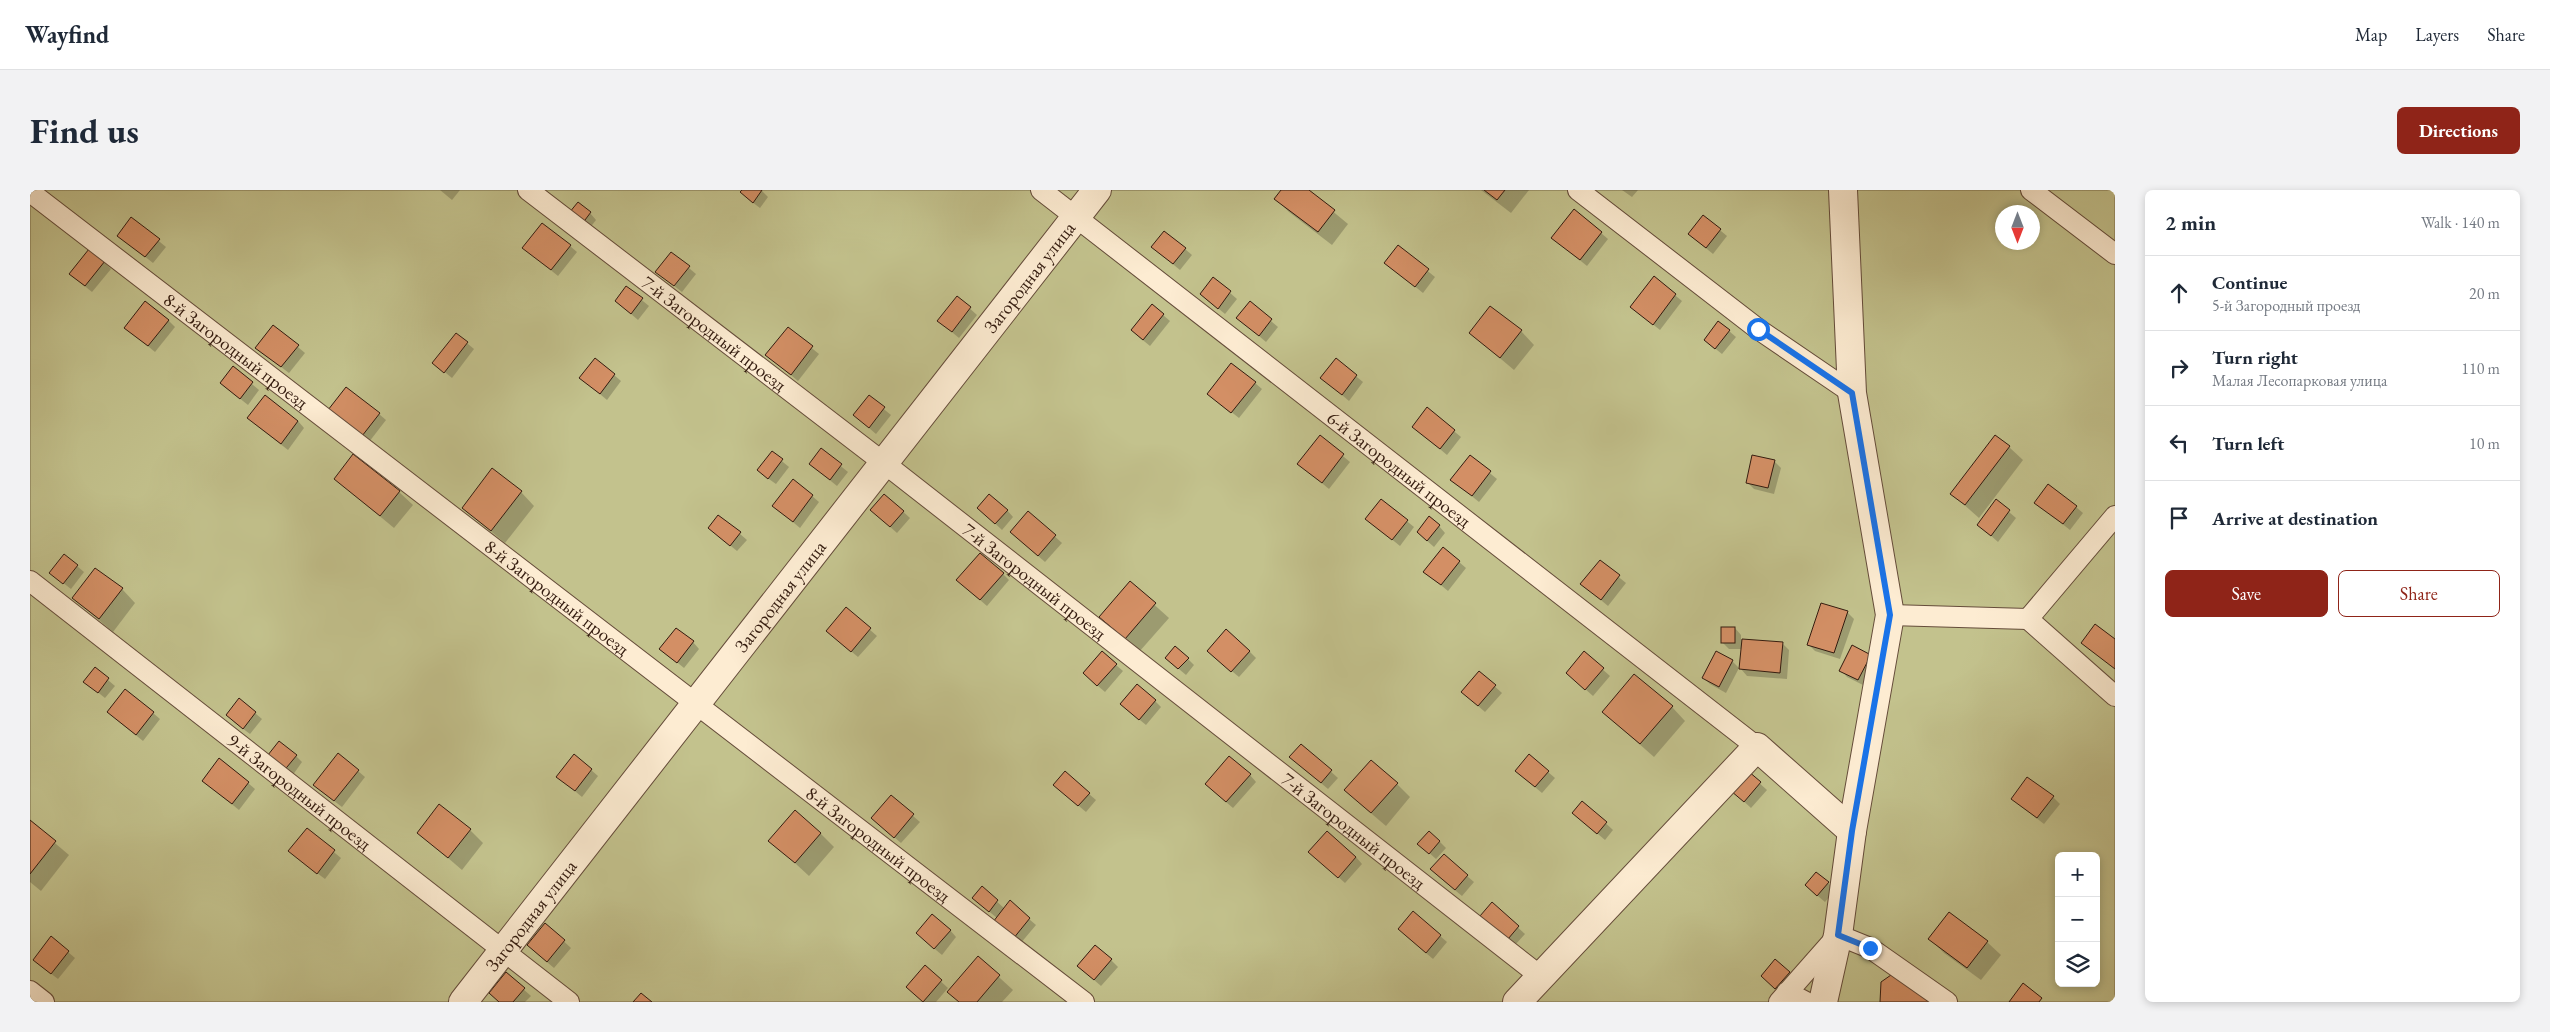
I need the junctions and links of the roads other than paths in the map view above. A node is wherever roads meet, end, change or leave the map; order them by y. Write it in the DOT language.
graph roads {
  1 [pos="528,190"];
  2 [pos="1041,190"];
  3 [pos="1096,190"];
  4 [pos="1578,190"];
  5 [pos="1843,190"];
  6 [pos="2031,190"];
  7 [pos="30,192"];
  8 [pos="1076,217"];
  9 [pos="2115,254"];
  10 [pos="1852,393"];
  11 [pos="884,463"];
  12 [pos="2115,516"];
  13 [pos="30,581"];
  14 [pos="1890,615"];
  15 [pos="2028,619"];
  16 [pos="2115,696"];
  17 [pos="695,705"];
  18 [pos="1757,747"];
  19 [pos="1852,831"];
  20 [pos="1838,935"];
  21 [pos="504,950"];
  22 [pos="1540,976"];
  23 [pos="30,991"];
  24 [pos="1783,997"];
  25 [pos="44,1002"];
  26 [pos="463,1002"];
  27 [pos="569,1002"];
  28 [pos="1084,1002"];
  29 [pos="1517,1002"];
  30 [pos="1806,1002"];
  31 [pos="1823,1002"];
  32 [pos="1947,1002"];
  1 -- 11 [label="lane, 7-й Загородный проезд"];
  2 -- 8 [label="lane, 6-й Загородный проезд"];
  3 -- 8 [label="street, Загородная улица"];
  4 -- 10 [label="lane"];
  5 -- 10 [label="street"];
  6 -- 9 [label="lane"];
  7 -- 17 [label="lane, 8-й Загородный проезд"];
  8 -- 11 [label="street, Загородная улица"];
  8 -- 18 [label="lane, 6-й Загородный проезд"];
  10 -- 14 [label="street"];
  11 -- 17 [label="street, Загородная улица"];
  11 -- 22 [label="lane, 7-й Загородный проезд"];
  12 -- 15 [label="lane"];
  13 -- 21 [label="lane, 9-й Загородный проезд"];
  14 -- 15 [label="lane"];
  14 -- 19 [label="street"];
  15 -- 16 [label="lane"];
  17 -- 21 [label="street, Загородная улица"];
  17 -- 28 [label="lane, 8-й Загородный проезд"];
  18 -- 19 [label="street"];
  18 -- 22 [label="street"];
  19 -- 20 [label="street"];
  20 -- 24 [label="lane"];
  20 -- 31 [label="street"];
  20 -- 32 [label="lane"];
  21 -- 26 [label="street, Загородная улица"];
  21 -- 27 [label="lane, 9-й Загородный проезд"];
  22 -- 29 [label="street"];
  23 -- 25 [label="lane"];
  24 -- 30 [label="lane"];
}
